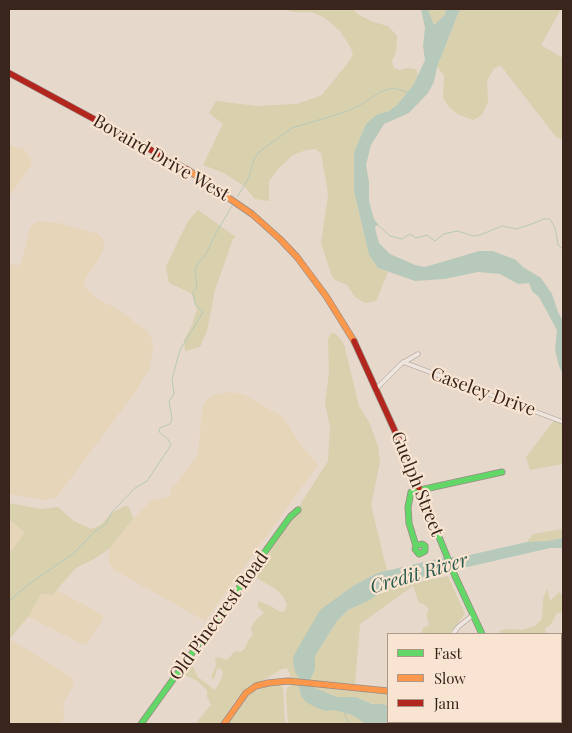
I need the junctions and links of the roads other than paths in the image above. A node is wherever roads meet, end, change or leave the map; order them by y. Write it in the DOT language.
graph roads {
  1 [pos="9,73"];
  2 [pos="418,354"];
  3 [pos="404,362"];
  4 [pos="376,388"];
  5 [pos="563,422"];
  6 [pos="502,472"];
  7 [pos="420,489"];
  8 [pos="298,510"];
  9 [pos="416,546"];
  10 [pos="473,615"];
  11 [pos="454,633"];
  12 [pos="482,633"];
  13 [pos="387,691"];
  14 [pos="141,724"];
  15 [pos="224,724"];
  1 -- 4 [label="main road, Bovaird Drive West"];
  2 -- 3 [label="street, Caseley Drive"];
  3 -- 4 [label="street, Caseley Drive"];
  3 -- 5 [label="street, Caseley Drive"];
  4 -- 7 [label="main road, Guelph Street"];
  6 -- 7 [label="main road"];
  7 -- 9 [label="main road"];
  7 -- 10 [label="main road, Guelph Street"];
  8 -- 14 [label="main road, Old Pinecrest Road"];
  10 -- 11 [label="street"];
  10 -- 12 [label="main road, Guelph Street"];
  13 -- 15 [label="main road"];
}
